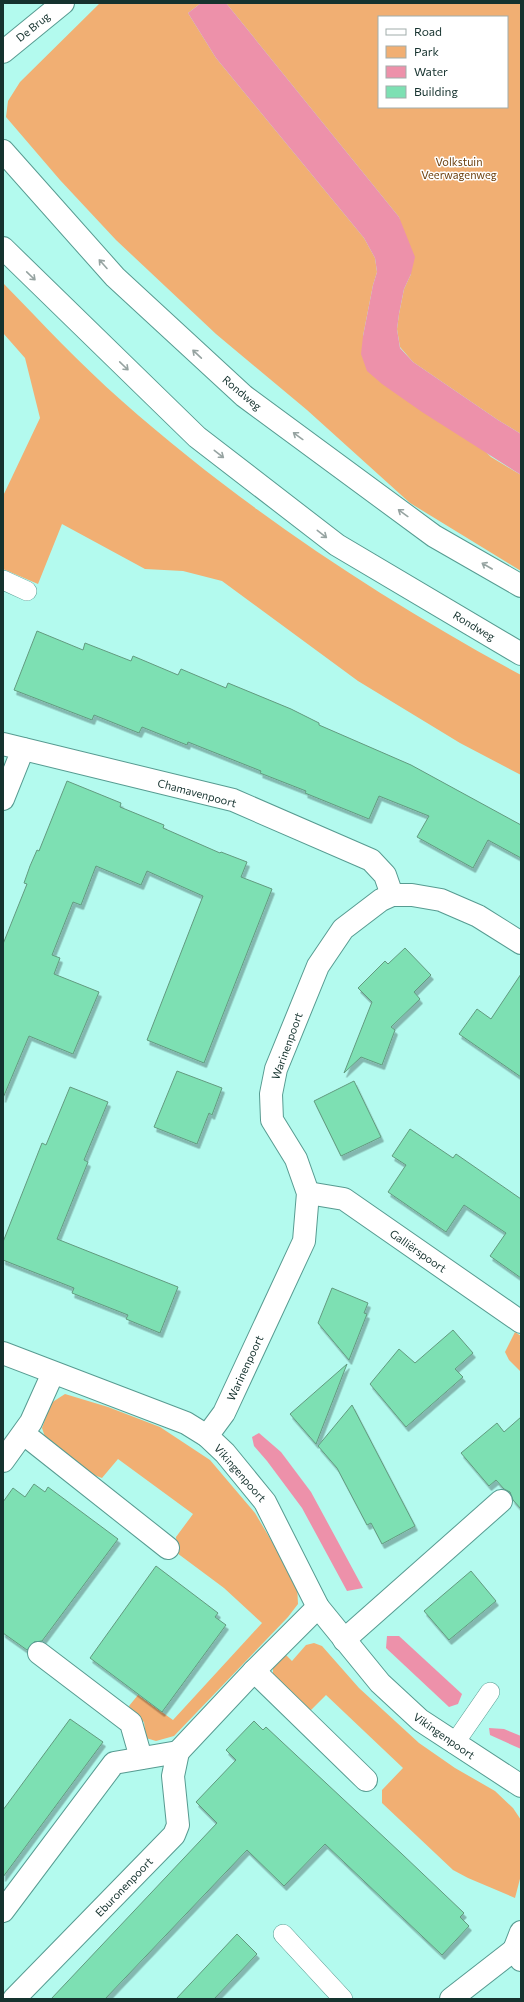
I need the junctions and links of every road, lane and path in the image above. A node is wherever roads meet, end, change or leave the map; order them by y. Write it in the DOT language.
graph roads {
  1 [pos="63,3"];
  2 [pos="3,52"];
  3 [pos="3,151"];
  4 [pos="3,248"];
  5 [pos="3,580"];
  6 [pos="521,586"];
  7 [pos="27,592"];
  8 [pos="521,654"];
  9 [pos="13,746"];
  10 [pos="3,799"];
  11 [pos="392,895"];
  12 [pos="521,943"];
  13 [pos="308,1193"];
  14 [pos="521,1322"];
  15 [pos="3,1353"];
  16 [pos="53,1373"];
  17 [pos="24,1434"];
  18 [pos="207,1436"];
  19 [pos="3,1461"];
  20 [pos="501,1501"];
  21 [pos="168,1548"];
  22 [pos="318,1607"];
  23 [pos="344,1640"];
  24 [pos="39,1653"];
  25 [pos="254,1671"];
  26 [pos="490,1692"];
  27 [pos="454,1744"];
  28 [pos="178,1752"];
  29 [pos="141,1758"];
  30 [pos="366,1780"];
  31 [pos="521,1786"];
  32 [pos="3,1911"];
  33 [pos="283,1934"];
  34 [pos="518,1947"];
  35 [pos="3,1992"];
  36 [pos="6,1999"];
  37 [pos="14,1999"];
  38 [pos="343,1999"];
  39 [pos="451,1999"];
  1 -- 2 [label="street, De Brug"];
  6 -- 3 [label="street, Rondweg, one-way"];
  4 -- 8 [label="street, Rondweg, one-way"];
  5 -- 7 [label="lane"];
  9 -- 10 [label="street, Chamavenpoort"];
  9 -- 11 [label="street, Chamavenpoort"];
  11 -- 12 [label="street"];
  11 -- 13 [label="street, Warinenpoort"];
  13 -- 14 [label="street, Galliërspoort"];
  13 -- 18 [label="street, Warinenpoort"];
  15 -- 16 [label="street, Vikingenpoort"];
  16 -- 17 [label="street"];
  16 -- 18 [label="street, Vikingenpoort"];
  17 -- 19 [label="street"];
  17 -- 21 [label="street"];
  18 -- 22 [label="street, Vikingenpoort"];
  20 -- 23 [label="street"];
  22 -- 23 [label="street, Vikingenpoort"];
  22 -- 25 [label="street"];
  23 -- 27 [label="street, Vikingenpoort"];
  24 -- 29 [label="street"];
  25 -- 28 [label="street"];
  25 -- 30 [label="street"];
  26 -- 27 [label="lane"];
  27 -- 31 [label="street, Vikingenpoort"];
  28 -- 29 [label="street"];
  28 -- 37 [label="street, Eburonenpoort"];
  29 -- 32 [label="street"];
  33 -- 38 [label="lane"];
  34 -- 39 [label="street"];
  35 -- 36 [label="street"];
}
